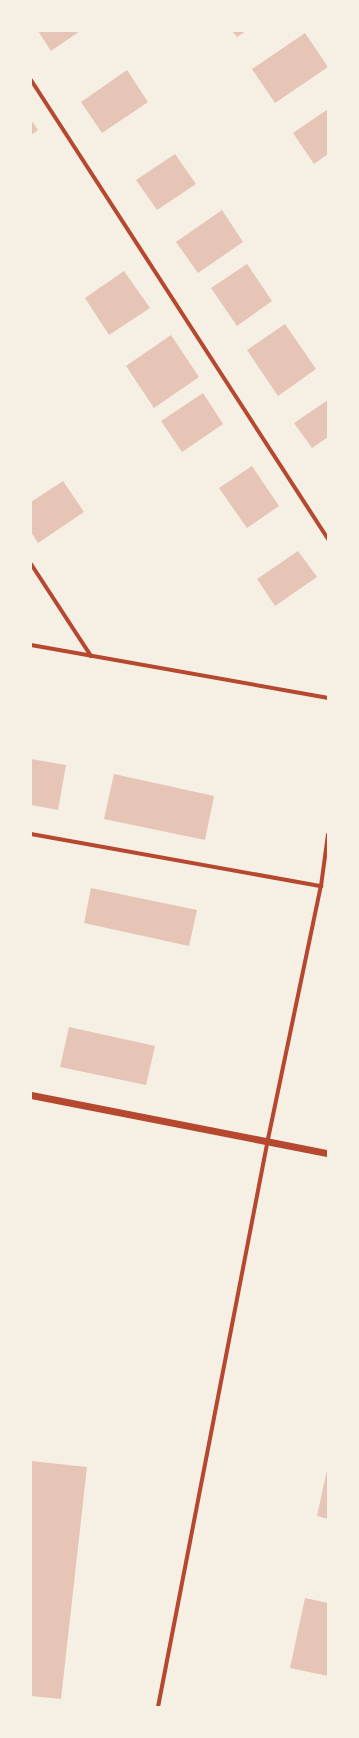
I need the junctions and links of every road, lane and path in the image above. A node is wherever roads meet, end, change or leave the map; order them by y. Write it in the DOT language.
graph roads {
  1 [pos="31,80"];
  2 [pos="328,539"];
  3 [pos="31,564"];
  4 [pos="31,645"];
  5 [pos="91,656"];
  6 [pos="328,698"];
  7 [pos="31,834"];
  8 [pos="328,834"];
  9 [pos="321,886"];
  10 [pos="31,1095"];
  11 [pos="268,1139"];
  12 [pos="328,1153"];
  13 [pos="158,1707"];
  1 -- 2 [label="street"];
  3 -- 5 [label="street"];
  4 -- 5 [label="street"];
  5 -- 6 [label="street"];
  7 -- 9 [label="street"];
  8 -- 9 [label="street"];
  9 -- 11 [label="street"];
  10 -- 11 [label="street"];
  11 -- 12 [label="street"];
  11 -- 13 [label="street"];
}
